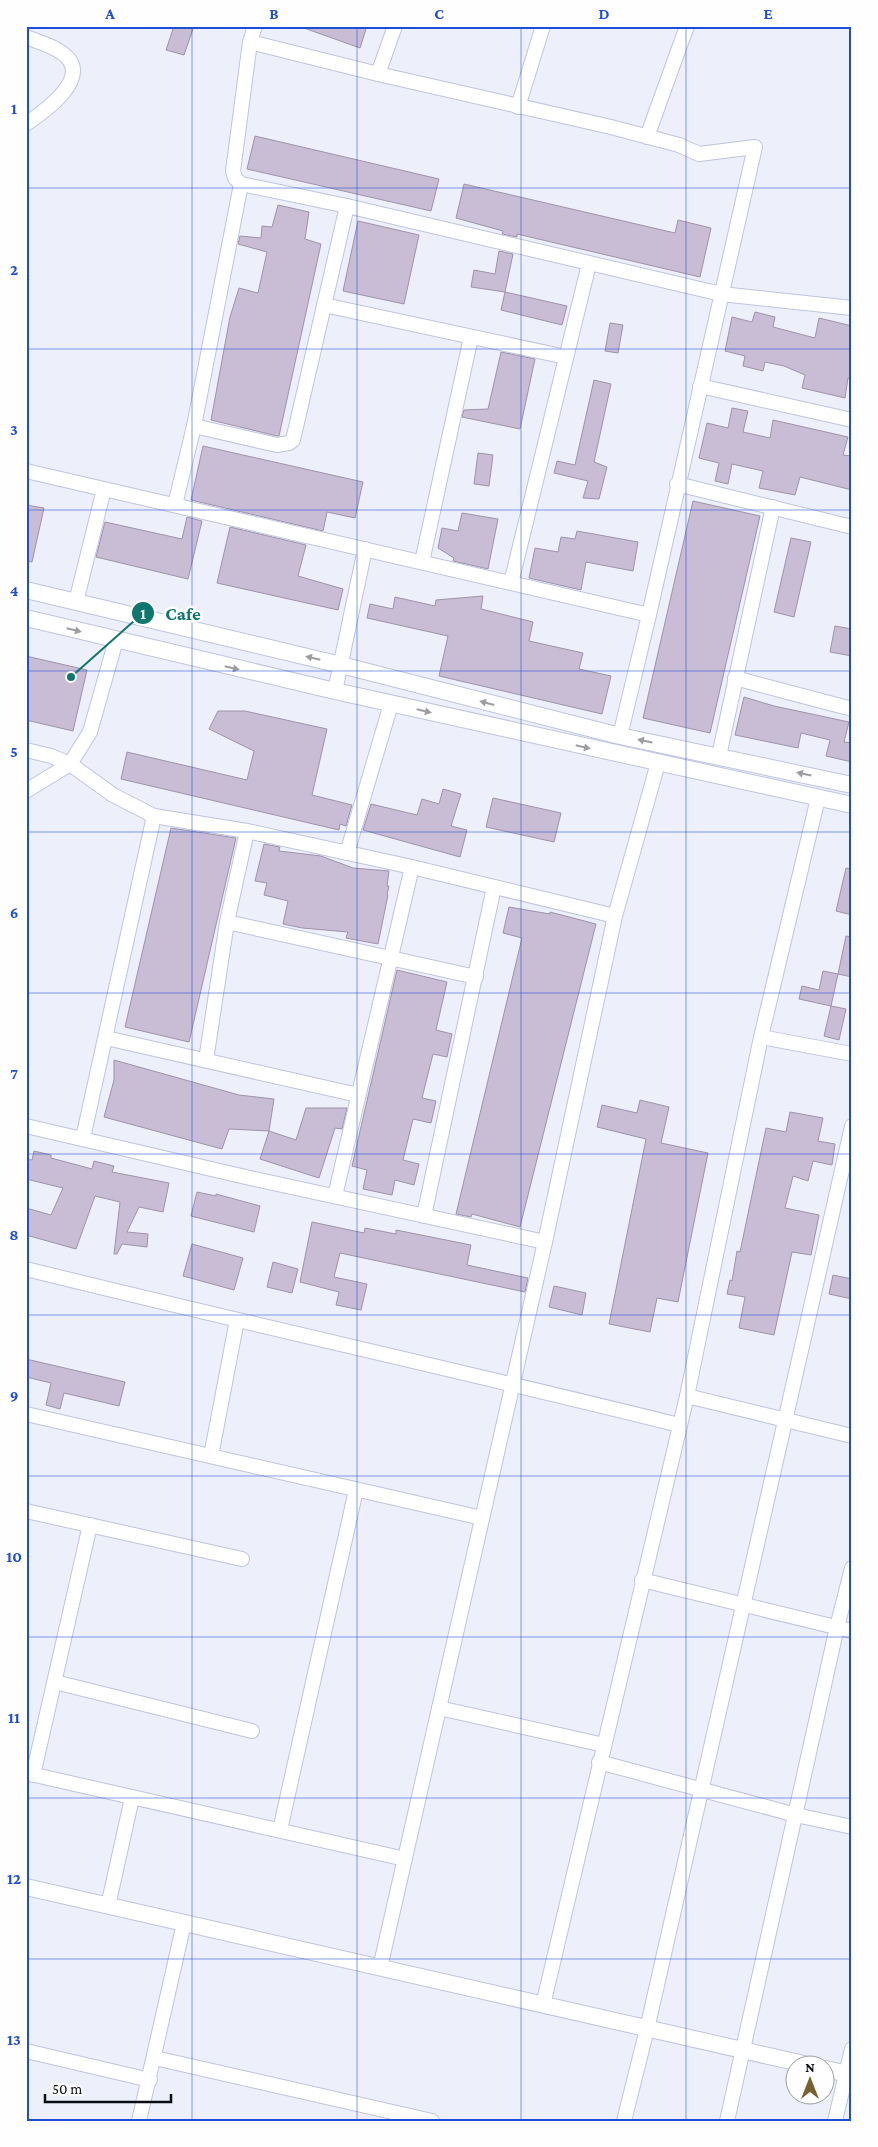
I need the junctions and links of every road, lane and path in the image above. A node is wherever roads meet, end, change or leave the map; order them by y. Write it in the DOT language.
graph roads {
  1 [pos="255,26"];
  2 [pos="395,26"];
  3 [pos="543,26"];
  4 [pos="687,26"];
  5 [pos="26,37"];
  6 [pos="250,42"];
  7 [pos="378,74"];
  8 [pos="518,107"];
  9 [pos="26,124"];
  10 [pos="648,137"];
  11 [pos="241,184"];
  12 [pos="347,206"];
  13 [pos="589,264"];
  14 [pos="721,294"];
  15 [pos="324,305"];
  16 [pos="852,308"];
  17 [pos="471,337"];
  18 [pos="566,357"];
  19 [pos="700,386"];
  20 [pos="852,420"];
  21 [pos="194,426"];
  22 [pos="26,471"];
  23 [pos="677,484"];
  24 [pos="104,489"];
  25 [pos="175,505"];
  26 [pos="773,507"];
  27 [pos="852,527"];
  28 [pos="365,549"];
  29 [pos="422,562"];
  30 [pos="511,583"];
  31 [pos="26,590"];
  32 [pos="76,602"];
  33 [pos="649,615"];
  34 [pos="26,618"];
  35 [pos="116,640"];
  36 [pos="341,665"];
  37 [pos="735,678"];
  38 [pos="335,691"];
  39 [pos="392,704"];
  40 [pos="852,709"];
  41 [pos="620,736"];
  42 [pos="26,750"];
  43 [pos="719,756"];
  44 [pos="658,763"];
  45 [pos="70,764"];
  46 [pos="852,785"];
  47 [pos="26,791"];
  48 [pos="818,798"];
  49 [pos="852,806"];
  50 [pos="154,816"];
  51 [pos="247,831"];
  52 [pos="347,852"];
  53 [pos="412,867"];
  54 [pos="494,887"];
  55 [pos="615,916"];
  56 [pos="227,922"];
  57 [pos="389,959"];
  58 [pos="476,977"];
  59 [pos="761,1037"];
  60 [pos="106,1038"];
  61 [pos="852,1054"];
  62 [pos="206,1060"];
  63 [pos="358,1095"];
  64 [pos="26,1126"];
  65 [pos="852,1126"];
  66 [pos="83,1138"];
  67 [pos="335,1196"];
  68 [pos="424,1216"];
  69 [pos="545,1242"];
  70 [pos="26,1269"];
  71 [pos="237,1320"];
  72 [pos="512,1383"];
  73 [pos="687,1396"];
  74 [pos="26,1414"];
  75 [pos="784,1419"];
  76 [pos="680,1425"];
  77 [pos="852,1436"];
  78 [pos="211,1456"];
  79 [pos="356,1490"];
  80 [pos="26,1511"];
  81 [pos="482,1518"];
  82 [pos="90,1525"];
  83 [pos="242,1559"];
  84 [pos="852,1568"];
  85 [pos="642,1580"];
  86 [pos="742,1603"];
  87 [pos="837,1627"];
  88 [pos="852,1631"];
  89 [pos="55,1682"];
  90 [pos="439,1708"];
  91 [pos="252,1731"];
  92 [pos="604,1745"];
  93 [pos="599,1762"];
  94 [pos="30,1774"];
  95 [pos="700,1789"];
  96 [pos="132,1798"];
  97 [pos="796,1815"];
  98 [pos="852,1827"];
  99 [pos="280,1830"];
  100 [pos="405,1859"];
  101 [pos="26,1887"];
  102 [pos="108,1906"];
  103 [pos="184,1923"];
  104 [pos="380,1968"];
  105 [pos="543,2005"];
  106 [pos="647,2029"];
  107 [pos="852,2048"];
  108 [pos="742,2050"];
  109 [pos="26,2051"];
  110 [pos="155,2058"];
  111 [pos="786,2060"];
  112 [pos="836,2072"];
  113 [pos="849,2075"];
  114 [pos="150,2080"];
  115 [pos="139,2121"];
  116 [pos="432,2121"];
  117 [pos="624,2121"];
  118 [pos="727,2121"];
  119 [pos="836,2121"];
  1 -- 6 [label="street"];
  2 -- 7 [label="street"];
  3 -- 8 [label="street"];
  4 -- 10 [label="street"];
  5 -- 9 [label="street"];
  6 -- 7 [label="street"];
  6 -- 11 [label="street"];
  7 -- 8 [label="street"];
  8 -- 10 [label="street"];
  10 -- 14 [label="street"];
  11 -- 12 [label="street"];
  11 -- 21 [label="street"];
  12 -- 13 [label="street"];
  12 -- 15 [label="street"];
  13 -- 14 [label="street"];
  13 -- 18 [label="street"];
  14 -- 16 [label="street"];
  14 -- 19 [label="street"];
  15 -- 17 [label="street"];
  15 -- 21 [label="street"];
  17 -- 18 [label="street"];
  17 -- 29 [label="street"];
  18 -- 30 [label="street"];
  19 -- 20 [label="street"];
  19 -- 23 [label="street"];
  21 -- 25 [label="street"];
  22 -- 24 [label="street"];
  23 -- 26 [label="street"];
  23 -- 33 [label="street"];
  24 -- 25 [label="street"];
  24 -- 32 [label="street"];
  25 -- 28 [label="street"];
  26 -- 27 [label="street"];
  26 -- 37 [label="street"];
  28 -- 29 [label="street"];
  28 -- 36 [label="street"];
  29 -- 30 [label="street"];
  30 -- 33 [label="street"];
  31 -- 32 [label="street"];
  36 -- 32 [label="street, one-way"];
  33 -- 41 [label="street"];
  34 -- 35 [label="street, one-way"];
  35 -- 38 [label="street, one-way"];
  35 -- 45 [label="street"];
  36 -- 38 [label="street"];
  41 -- 36 [label="street, one-way"];
  37 -- 40 [label="street"];
  37 -- 43 [label="street"];
  38 -- 39 [label="street"];
  39 -- 44 [label="street, one-way"];
  39 -- 52 [label="street"];
  43 -- 41 [label="street, one-way"];
  42 -- 45 [label="street"];
  46 -- 43 [label="street, one-way"];
  44 -- 48 [label="street"];
  44 -- 55 [label="street"];
  45 -- 47 [label="street"];
  45 -- 50 [label="street"];
  48 -- 49 [label="street"];
  48 -- 59 [label="street"];
  50 -- 51 [label="street"];
  50 -- 60 [label="street"];
  51 -- 52 [label="street"];
  51 -- 56 [label="street"];
  52 -- 53 [label="street"];
  53 -- 54 [label="street"];
  53 -- 57 [label="street"];
  54 -- 55 [label="street"];
  54 -- 58 [label="street"];
  55 -- 69 [label="street"];
  56 -- 57 [label="street"];
  56 -- 62 [label="street"];
  57 -- 58 [label="street"];
  57 -- 63 [label="street"];
  58 -- 68 [label="street"];
  59 -- 61 [label="street"];
  59 -- 73 [label="street"];
  60 -- 62 [label="street"];
  60 -- 66 [label="street"];
  62 -- 63 [label="street"];
  63 -- 67 [label="street"];
  64 -- 66 [label="street"];
  65 -- 75 [label="street"];
  66 -- 67 [label="street"];
  67 -- 68 [label="street"];
  68 -- 69 [label="street"];
  69 -- 72 [label="street"];
  70 -- 71 [label="street"];
  71 -- 72 [label="street"];
  71 -- 78 [label="street"];
  72 -- 76 [label="street"];
  72 -- 81 [label="street"];
  73 -- 75 [label="street"];
  73 -- 76 [label="street"];
  74 -- 78 [label="street"];
  75 -- 77 [label="street"];
  75 -- 86 [label="street"];
  76 -- 85 [label="street"];
  78 -- 79 [label="street"];
  79 -- 81 [label="street"];
  79 -- 99 [label="street"];
  80 -- 82 [label="street"];
  81 -- 90 [label="street"];
  82 -- 83 [label="street"];
  82 -- 89 [label="street"];
  84 -- 87 [label="street"];
  85 -- 86 [label="street"];
  85 -- 92 [label="street"];
  86 -- 87 [label="street"];
  86 -- 95 [label="street"];
  87 -- 88 [label="street"];
  87 -- 97 [label="street"];
  89 -- 91 [label="street"];
  89 -- 94 [label="street"];
  90 -- 92 [label="street"];
  90 -- 100 [label="street"];
  92 -- 93 [label="street"];
  93 -- 95 [label="street"];
  93 -- 105 [label="street"];
  94 -- 96 [label="street"];
  95 -- 97 [label="street"];
  95 -- 106 [label="street"];
  96 -- 99 [label="street"];
  96 -- 102 [label="street"];
  97 -- 98 [label="street"];
  97 -- 108 [label="street"];
  99 -- 100 [label="street"];
  100 -- 104 [label="street"];
  101 -- 102 [label="street"];
  102 -- 103 [label="street"];
  103 -- 104 [label="street"];
  103 -- 110 [label="street"];
  104 -- 105 [label="street"];
  105 -- 106 [label="street"];
  106 -- 108 [label="street"];
  106 -- 117 [label="street"];
  107 -- 113 [label="street"];
  108 -- 111 [label="street"];
  108 -- 118 [label="street"];
  109 -- 114 [label="street"];
  110 -- 114 [label="street"];
  110 -- 116 [label="street"];
  112 -- 113 [label="street"];
  113 -- 119 [label="street"];
  114 -- 115 [label="street"];
}
